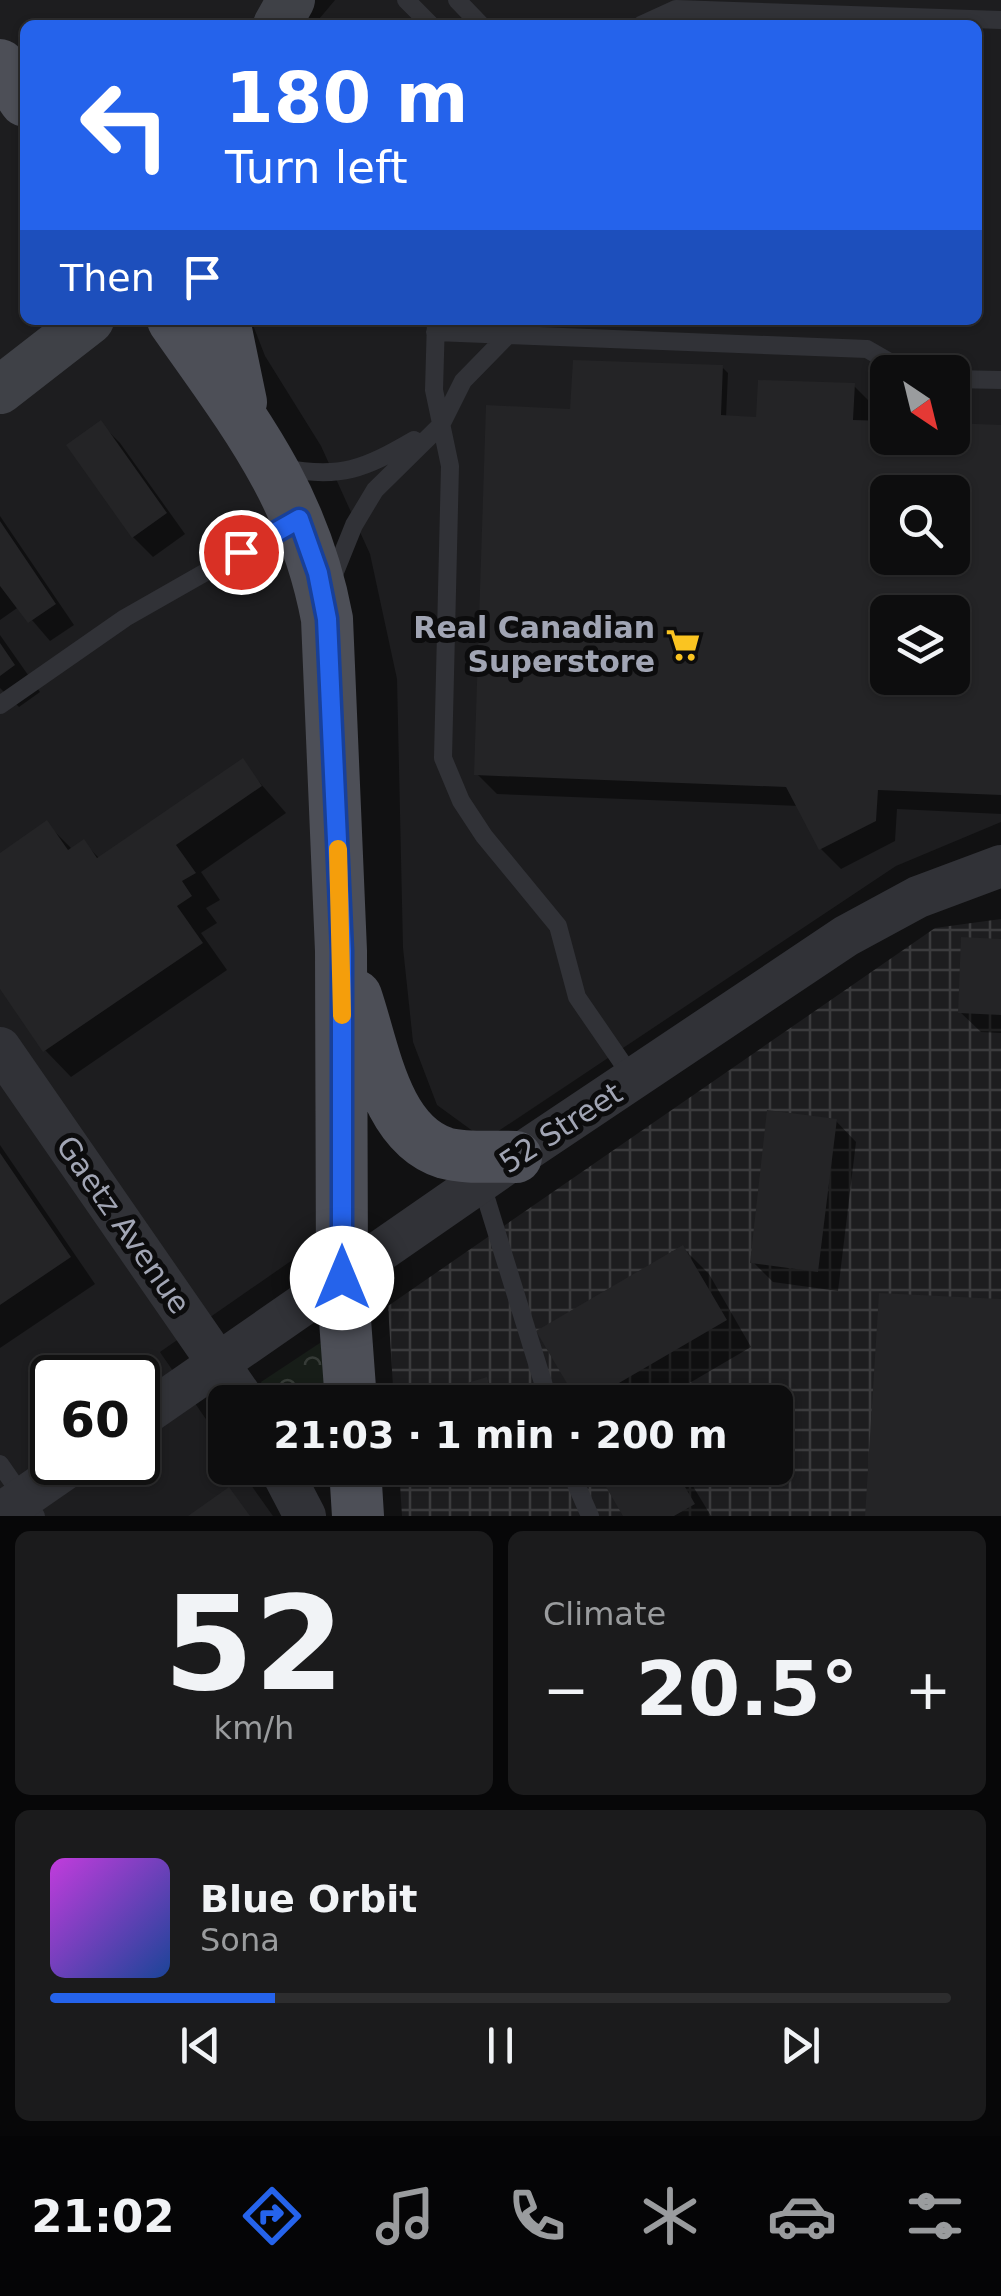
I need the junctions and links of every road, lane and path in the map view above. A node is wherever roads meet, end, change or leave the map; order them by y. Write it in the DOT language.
graph roads {
  1 [pos="406,0"];
  2 [pos="458,0"];
  3 [pos="427,20"];
  4 [pos="476,20"];
  5 [pos="653,20"];
  6 [pos="1001,20"];
  7 [pos="84,325"];
  8 [pos="176,325"];
  9 [pos="225,325"];
  10 [pos="435,326"];
  11 [pos="507,336"];
  12 [pos="875,355"];
  13 [pos="970,379"];
  14 [pos="1001,380"];
  15 [pos="0,390"];
  16 [pos="245,423"];
  17 [pos="441,425"];
  18 [pos="274,466"];
  19 [pos="299,519"];
  20 [pos="324,601"];
  21 [pos="0,705"];
  22 [pos="1001,866"];
  23 [pos="342,951"];
  24 [pos="0,1048"];
  25 [pos="634,1080"];
  26 [pos="498,1169"];
  27 [pos="342,1278"];
  28 [pos="219,1363"];
  29 [pos="234,1385"];
  30 [pos="349,1385"];
  31 [pos="546,1385"];
  32 [pos="160,1404"];
  33 [pos="37,1485"];
  34 [pos="289,1485"];
  35 [pos="356,1485"];
  36 [pos="577,1485"];
  37 [pos="15,1498"];
  38 [pos="305,1516"];
  39 [pos="358,1516"];
  40 [pos="590,1516"];
  1 -- 3 [label="lane"];
  2 -- 4 [label="lane"];
  5 -- 6 [label="lane"];
  7 -- 15 [label="main road"];
  8 -- 16 [label="main road"];
  9 -- 16 [label="main road"];
  10 -- 11 [label="lane"];
  10 -- 17 [label="lane"];
  11 -- 12 [label="lane"];
  11 -- 17 [label="lane"];
  13 -- 14 [label="lane"];
  16 -- 18 [label="main road"];
  17 -- 18 [label="lane"];
  17 -- 20 [label="lane"];
  17 -- 25 [label="lane"];
  18 -- 19 [label="main road"];
  19 -- 20 [label="main road"];
  19 -- 21 [label="lane"];
  20 -- 23 [label="main road"];
  22 -- 25 [label="street, 52 Street"];
  23 -- 26 [label="main road"];
  23 -- 27 [label="main road"];
  24 -- 28 [label="street, Gaetz Avenue"];
  25 -- 26 [label="street, 52 Street"];
  26 -- 27 [label="street, 52 Street"];
  26 -- 31 [label="lane"];
  27 -- 28 [label="street, 52 Street"];
  27 -- 30 [label="main road"];
  28 -- 29 [label="street, Gaetz Avenue"];
  28 -- 32 [label="street, 52 Street"];
  33 -- 37 [label="street"];
  34 -- 38 [label="street"];
  35 -- 39 [label="main road"];
  36 -- 40 [label="lane"];
}
